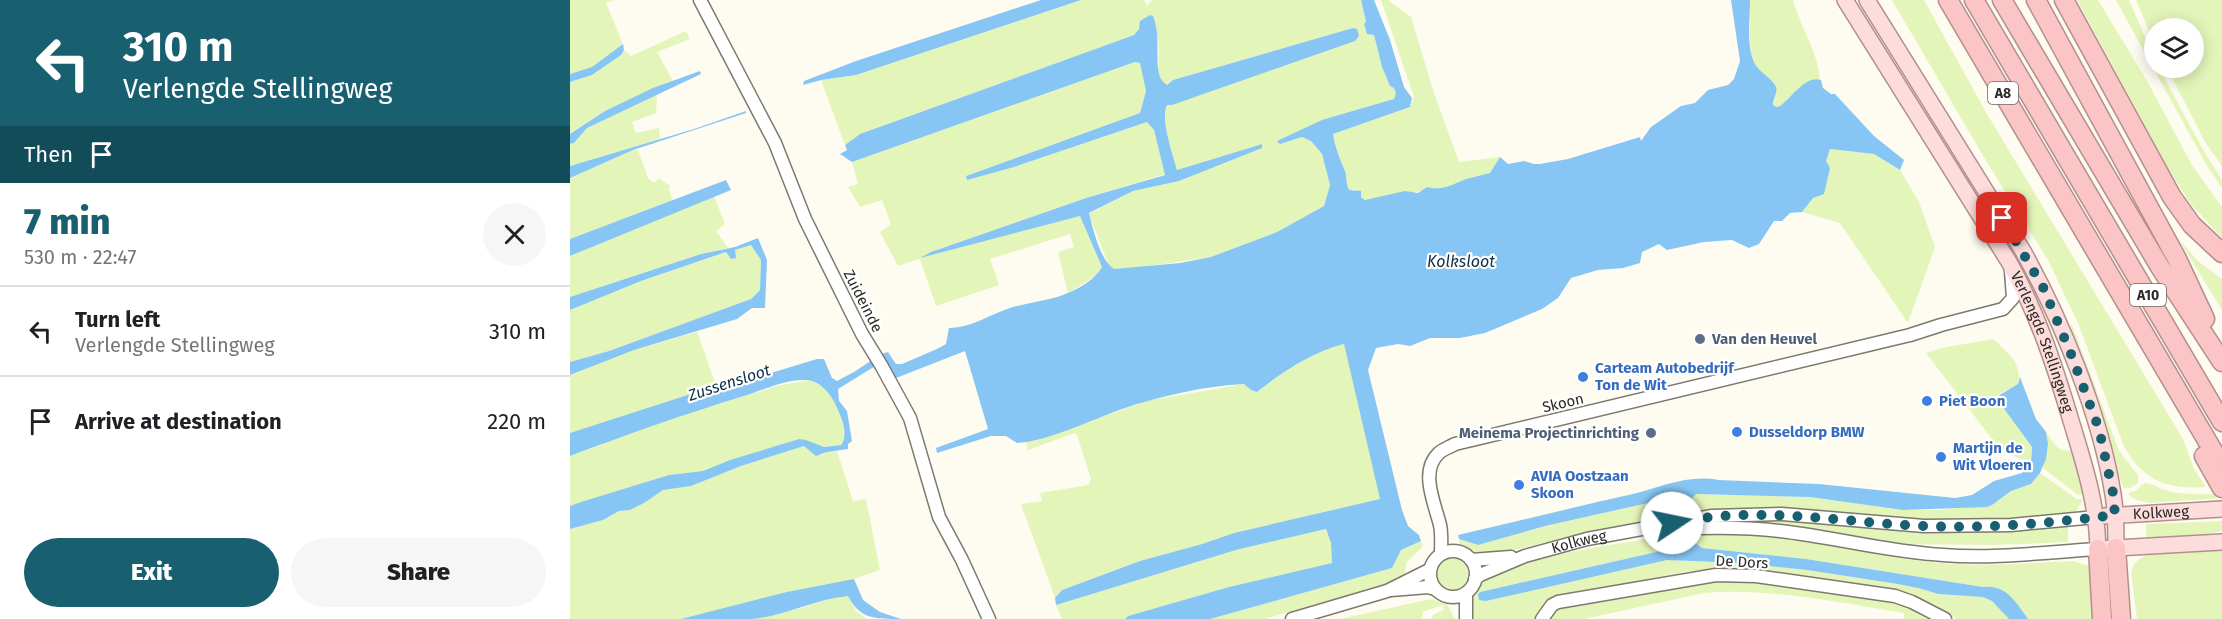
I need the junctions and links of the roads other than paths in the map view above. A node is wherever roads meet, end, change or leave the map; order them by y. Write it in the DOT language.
graph roads {
  1 [pos="700,0"];
  2 [pos="1845,0"];
  3 [pos="1867,0"];
  4 [pos="1948,0"];
  5 [pos="1974,0"];
  6 [pos="2002,0"];
  7 [pos="2036,0"];
  8 [pos="2064,0"];
  9 [pos="2222,254"];
  10 [pos="2009,262"];
  11 [pos="2222,356"];
  12 [pos="2222,362"];
  13 [pos="2222,422"];
  14 [pos="2099,429"];
  15 [pos="2219,476"];
  16 [pos="2222,509"];
  17 [pos="2148,514"];
  18 [pos="2115,515"];
  19 [pos="2096,517"];
  20 [pos="1441,529"];
  21 [pos="1635,531"];
  22 [pos="2222,542"];
  23 [pos="2116,548"];
  24 [pos="2098,549"];
  25 [pos="1456,551"];
  26 [pos="1441,554"];
  27 [pos="1525,556"];
  28 [pos="1471,560"];
  29 [pos="1429,570"];
  30 [pos="1475,579"];
  31 [pos="1435,589"];
  32 [pos="1387,591"];
  33 [pos="1466,594"];
  34 [pos="1450,597"];
  35 [pos="989,619"];
  36 [pos="1292,619"];
  37 [pos="1460,619"];
  38 [pos="1466,619"];
  39 [pos="1542,619"];
  40 [pos="1945,619"];
  41 [pos="2102,619"];
  42 [pos="2121,619"];
  1 -- 35 [label="street, Zuideinde"];
  2 -- 10 [label="main road, Verlengde Stellingweg"];
  3 -- 14 [label="main road, Verlengde Stellingweg"];
  4 -- 15 [label="highway, A8"];
  5 -- 13 [label="highway, A10"];
  6 -- 12 [label="highway"];
  7 -- 11 [label="highway"];
  8 -- 9 [label="highway"];
  10 -- 19 [label="main road, Verlengde Stellingweg"];
  10 -- 20 [label="street, Skoon"];
  14 -- 17 [label="main road"];
  14 -- 18 [label="main road, Verlengde Stellingweg"];
  16 -- 17 [label="main road, Kolkweg"];
  17 -- 18 [label="main road, Kolkweg"];
  18 -- 19 [label="main road, Kolkweg"];
  18 -- 23 [label="main road, Verlengde Stellingweg"];
  19 -- 21 [label="street, Kolkweg"];
  19 -- 24 [label="main road, Verlengde Stellingweg"];
  20 -- 25 [label="street, Skoon"];
  20 -- 26 [label="street, Skoon"];
  21 -- 24 [label="street, Kolkweg"];
  21 -- 27 [label="street, Kolkweg"];
  22 -- 23 [label="main road, Kolkweg"];
  23 -- 24 [label="main road, Kolkweg"];
  23 -- 42 [label="highway"];
  24 -- 41 [label="highway"];
  25 -- 26 [label="street"];
  25 -- 28 [label="street"];
  26 -- 29 [label="street"];
  27 -- 28 [label="street, Kolkweg"];
  27 -- 30 [label="street, Kolkweg"];
  28 -- 30 [label="street"];
  29 -- 31 [label="street"];
  29 -- 32 [label="street"];
  30 -- 33 [label="street"];
  31 -- 32 [label="street"];
  31 -- 34 [label="street"];
  32 -- 36 [label="street"];
  33 -- 34 [label="street"];
  33 -- 38 [label="street"];
  34 -- 37 [label="street"];
  39 -- 40 [label="street, De Dors"];
}
